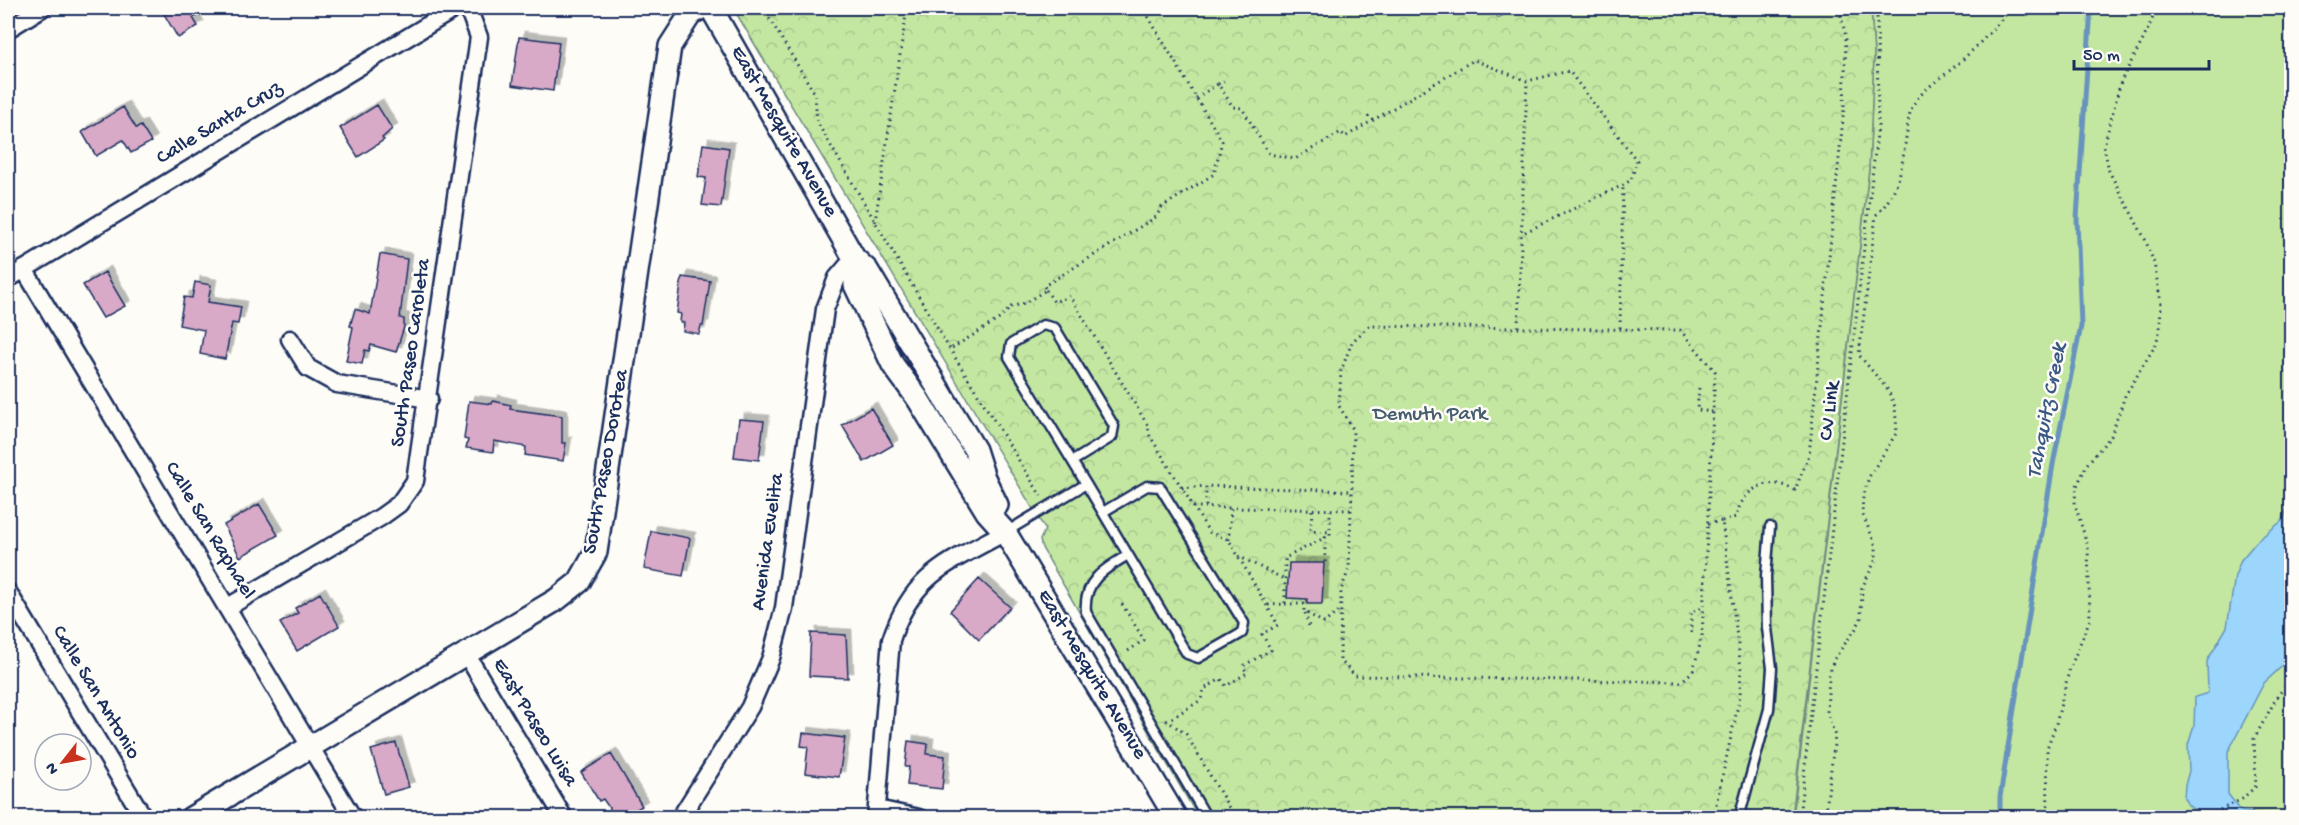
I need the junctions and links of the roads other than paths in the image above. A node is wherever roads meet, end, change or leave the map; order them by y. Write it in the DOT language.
graph roads {
  1 [pos="42,8"];
  2 [pos="456,8"];
  3 [pos="468,8"];
  4 [pos="701,8"];
  5 [pos="711,8"];
  6 [pos="8,29"];
  7 [pos="854,258"];
  8 [pos="24,269"];
  9 [pos="8,279"];
  10 [pos="290,339"];
  11 [pos="429,399"];
  12 [pos="1073,461"];
  13 [pos="1086,484"];
  14 [pos="1103,512"];
  15 [pos="1770,527"];
  16 [pos="1005,532"];
  17 [pos="1128,555"];
  18 [pos="8,592"];
  19 [pos="228,607"];
  20 [pos="465,652"];
  21 [pos="310,746"];
  22 [pos="877,813"];
  23 [pos="144,818"];
  24 [pos="190,818"];
  25 [pos="353,818"];
  26 [pos="564,818"];
  27 [pos="680,818"];
  28 [pos="919,818"];
  29 [pos="1176,818"];
  30 [pos="1207,818"];
  31 [pos="1739,818"];
  1 -- 6 [label="street"];
  2 -- 8 [label="street, Calle Santa Cruz"];
  3 -- 11 [label="street, South Paseo Caroleta"];
  4 -- 20 [label="street, South Paseo Dorotea"];
  5 -- 7 [label="street, East Mesquite Avenue"];
  7 -- 16 [label="street, East Mesquite Avenue"];
  7 -- 27 [label="street, Avenida Evelita"];
  8 -- 9 [label="street, Calle Santa Cruz"];
  8 -- 19 [label="street, Calle San Raphael"];
  10 -- 11 [label="street"];
  11 -- 19 [label="street, South Paseo Caroleta"];
  12 -- 12 [label="lane"];
  12 -- 13 [label="lane"];
  13 -- 14 [label="lane"];
  13 -- 16 [label="lane"];
  14 -- 17 [label="lane"];
  14 -- 17 [label="lane"];
  15 -- 31 [label="lane"];
  16 -- 22 [label="street"];
  16 -- 29 [label="street, East Mesquite Avenue"];
  17 -- 30 [label="lane"];
  18 -- 23 [label="street, Calle San Antonio"];
  19 -- 21 [label="street, Calle San Raphael"];
  20 -- 21 [label="street, South Paseo Dorotea"];
  20 -- 26 [label="street, East Paseo Luisa"];
  21 -- 24 [label="street, South Paseo Dorotea"];
  21 -- 25 [label="street, Calle San Raphael"];
  22 -- 28 [label="street"];
}
